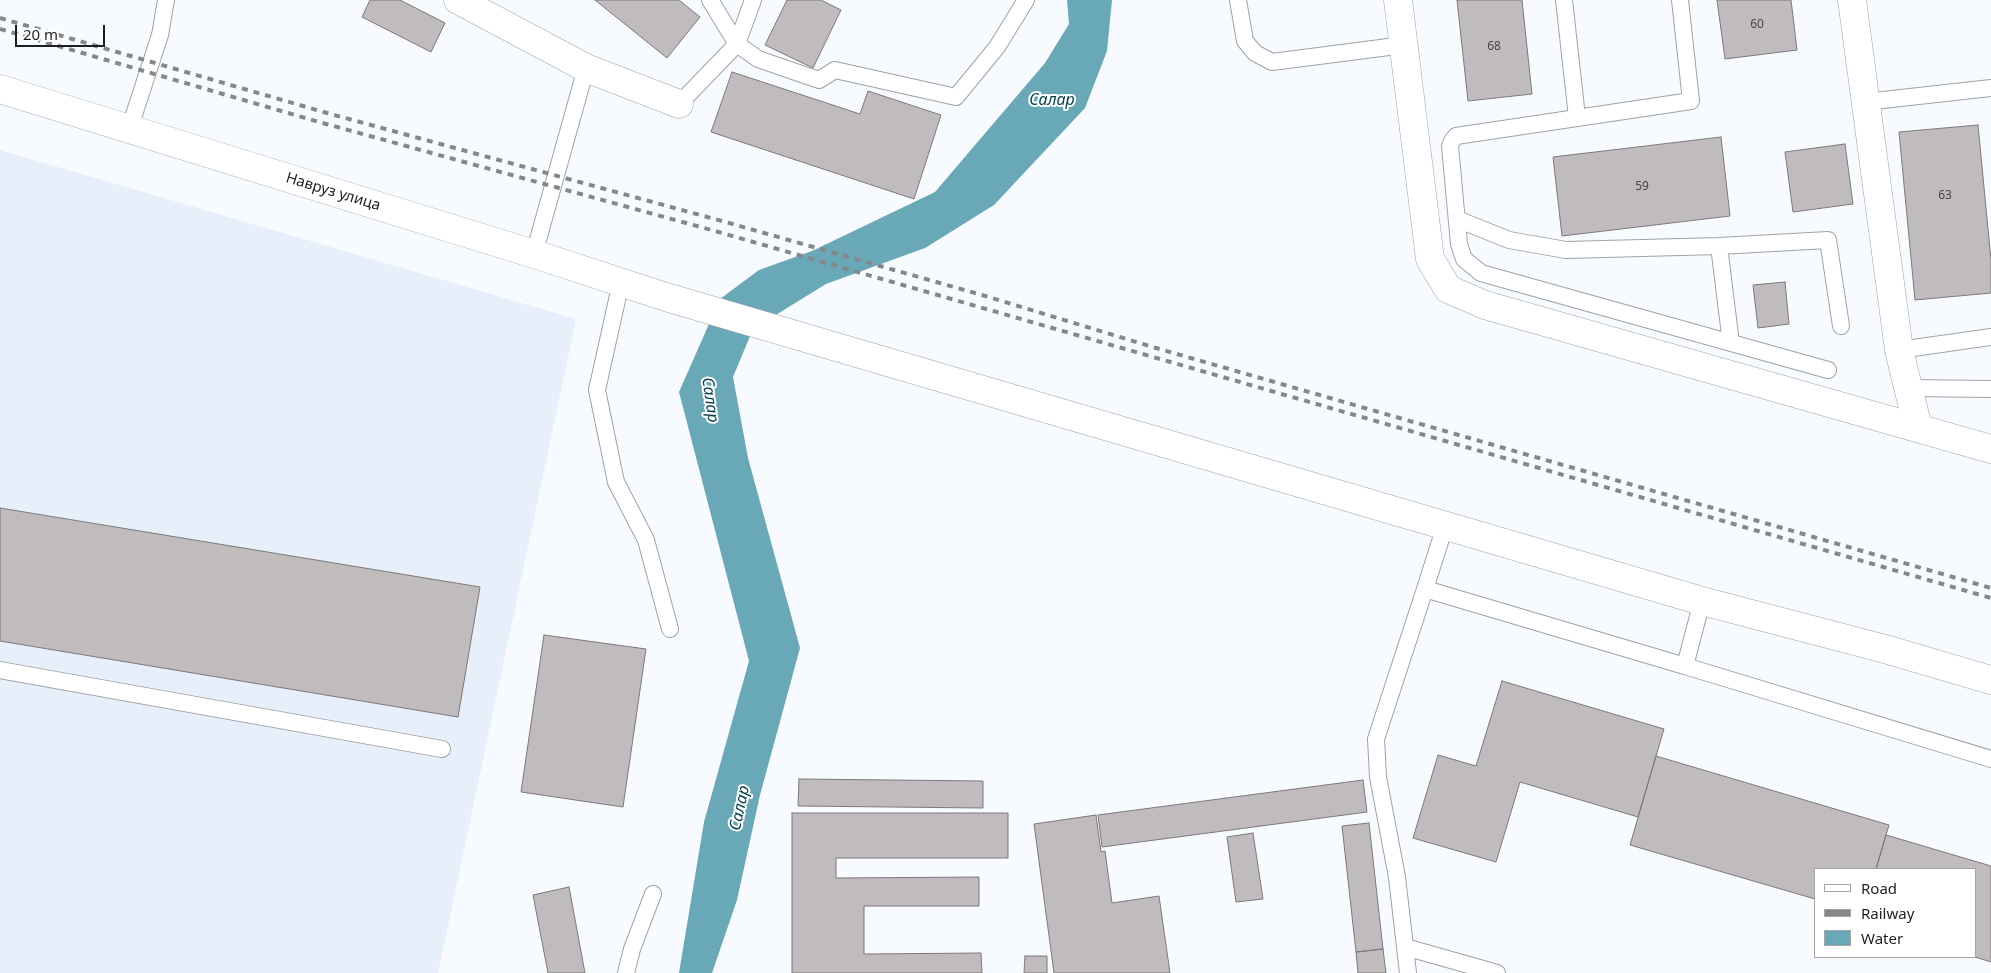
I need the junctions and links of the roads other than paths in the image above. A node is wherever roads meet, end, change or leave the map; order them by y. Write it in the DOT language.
graph roads {
  1 [pos="166,0"];
  2 [pos="458,0"];
  3 [pos="710,0"];
  4 [pos="753,0"];
  5 [pos="1026,0"];
  6 [pos="1238,0"];
  7 [pos="1398,0"];
  8 [pos="1564,0"];
  9 [pos="1680,0"];
  10 [pos="1852,0"];
  11 [pos="737,44"];
  12 [pos="1404,45"];
  13 [pos="586,68"];
  14 [pos="1991,88"];
  15 [pos="0,89"];
  16 [pos="1865,102"];
  17 [pos="679,104"];
  18 [pos="1577,117"];
  19 [pos="128,130"];
  20 [pos="1457,218"];
  21 [pos="1719,246"];
  22 [pos="534,254"];
  23 [pos="621,282"];
  24 [pos="1841,326"];
  25 [pos="1991,336"];
  26 [pos="1731,343"];
  27 [pos="1899,350"];
  28 [pos="1828,370"];
  29 [pos="1908,388"];
  30 [pos="1991,389"];
  31 [pos="1918,428"];
  32 [pos="1991,449"];
  33 [pos="1445,526"];
  34 [pos="1425,589"];
  35 [pos="1702,601"];
  36 [pos="670,629"];
  37 [pos="1685,666"];
  38 [pos="0,670"];
  39 [pos="1991,680"];
  40 [pos="442,749"];
  41 [pos="1991,759"];
  42 [pos="653,894"];
  43 [pos="1405,947"];
  44 [pos="626,973"];
  45 [pos="1408,973"];
  46 [pos="1497,973"];
  1 -- 19 [label="lane"];
  2 -- 13 [label="street"];
  3 -- 11 [label="lane"];
  4 -- 11 [label="lane"];
  5 -- 11 [label="lane"];
  6 -- 12 [label="lane"];
  7 -- 12 [label="street"];
  8 -- 18 [label="lane"];
  9 -- 18 [label="lane"];
  10 -- 16 [label="street"];
  11 -- 17 [label="lane"];
  12 -- 31 [label="street"];
  13 -- 17 [label="street"];
  13 -- 22 [label="lane"];
  14 -- 16 [label="lane"];
  15 -- 19 [label="street, Навруз улица"];
  16 -- 27 [label="street"];
  18 -- 20 [label="lane"];
  19 -- 22 [label="street, Навруз улица"];
  20 -- 21 [label="lane"];
  20 -- 26 [label="lane"];
  21 -- 24 [label="lane"];
  21 -- 26 [label="lane"];
  22 -- 23 [label="street, Навруз улица"];
  23 -- 33 [label="street, Навруз улица"];
  23 -- 36 [label="lane"];
  25 -- 27 [label="lane"];
  26 -- 28 [label="lane"];
  27 -- 29 [label="street"];
  29 -- 30 [label="lane"];
  29 -- 31 [label="street"];
  31 -- 32 [label="street"];
  33 -- 34 [label="lane"];
  33 -- 35 [label="street, Навруз улица"];
  34 -- 37 [label="lane"];
  34 -- 43 [label="lane"];
  35 -- 37 [label="lane"];
  35 -- 39 [label="street, Навруз улица"];
  37 -- 41 [label="lane"];
  38 -- 40 [label="lane"];
  42 -- 44 [label="lane"];
  43 -- 45 [label="lane"];
  43 -- 46 [label="lane"];
}
